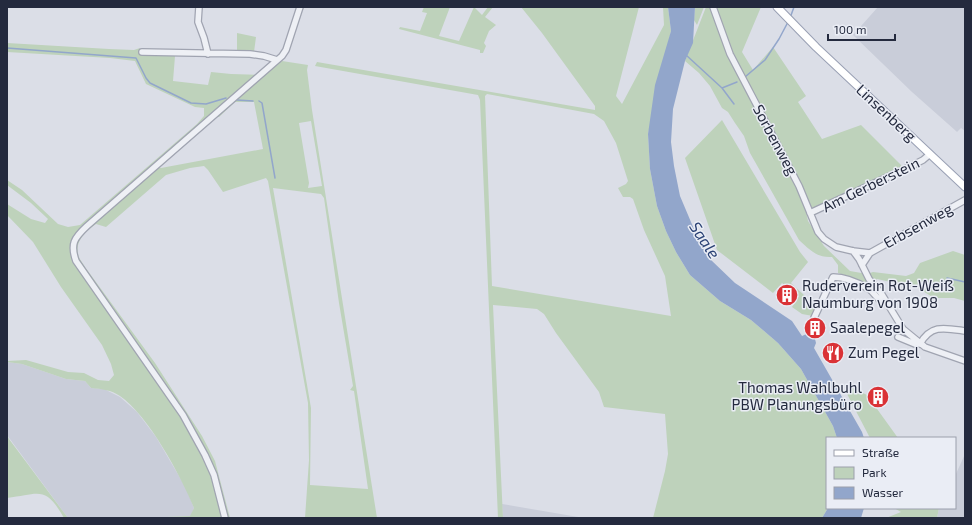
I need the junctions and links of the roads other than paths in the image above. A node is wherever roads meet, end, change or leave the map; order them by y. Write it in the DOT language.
graph roads {
  1 [pos="199,7"];
  2 [pos="300,7"];
  3 [pos="777,7"];
  4 [pos="714,10"];
  5 [pos="142,52"];
  6 [pos="208,54"];
  7 [pos="277,60"];
  8 [pos="930,154"];
  9 [pos="965,186"];
  10 [pos="965,200"];
  11 [pos="810,213"];
  12 [pos="853,251"];
  13 [pos="870,253"];
  14 [pos="862,265"];
  15 [pos="886,302"];
  16 [pos="814,318"];
  17 [pos="965,331"];
  18 [pos="898,337"];
  19 [pos="920,343"];
  20 [pos="965,361"];
  21 [pos="225,518"];
  1 -- 6 [label="street"];
  2 -- 7 [label="street"];
  3 -- 8 [label="main road, Linsenberg"];
  4 -- 11 [label="street, Sorbenweg"];
  5 -- 6 [label="street"];
  6 -- 7 [label="street"];
  7 -- 21 [label="street"];
  8 -- 9 [label="main road, Linsenberg"];
  8 -- 11 [label="street, Am Gerberstein"];
  10 -- 13 [label="street, Erbsenweg"];
  11 -- 12 [label="street, Sorbenweg"];
  12 -- 13 [label="street, Sorbenweg"];
  12 -- 14 [label="street"];
  13 -- 14 [label="street"];
  14 -- 15 [label="street"];
  15 -- 16 [label="street"];
  15 -- 19 [label="street"];
  17 -- 19 [label="street"];
  18 -- 19 [label="street"];
  19 -- 20 [label="street"];
}
